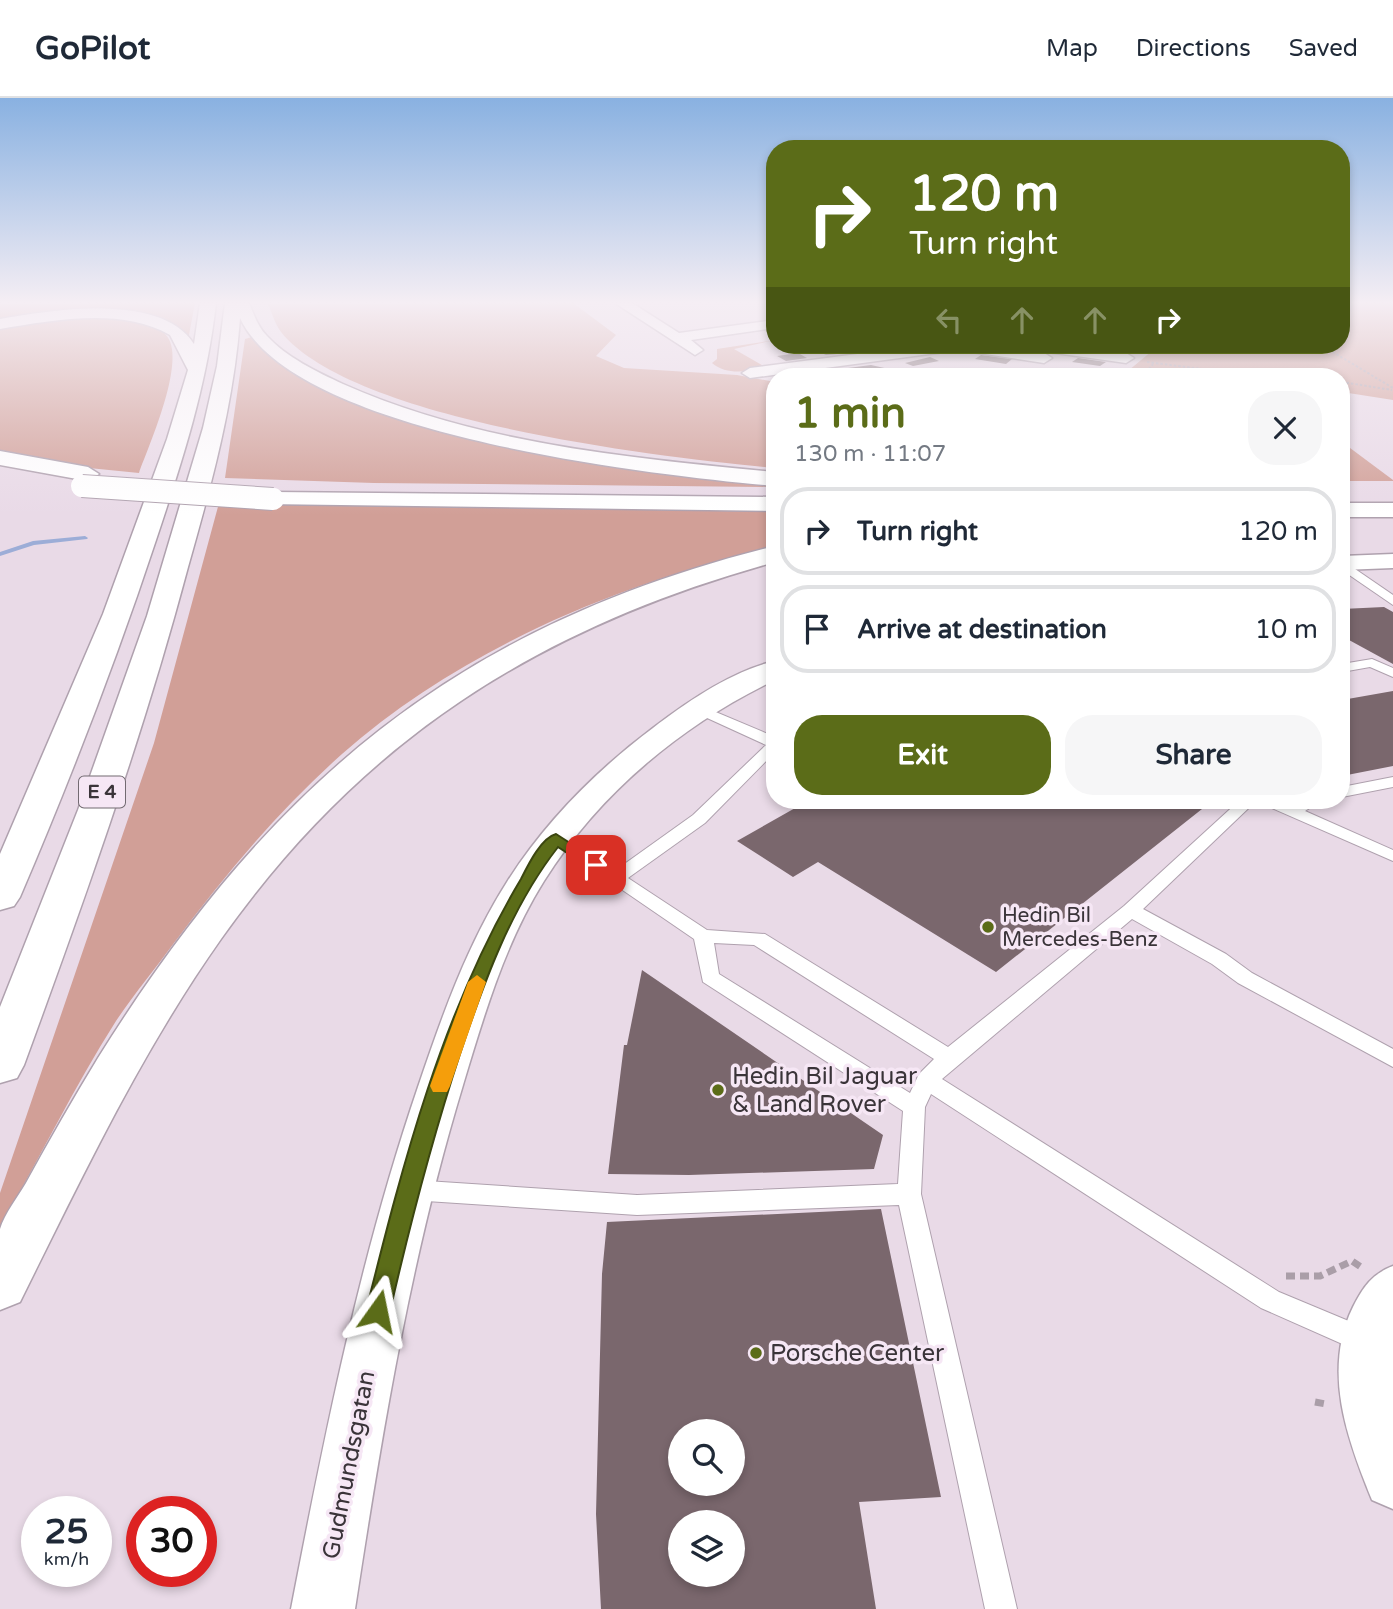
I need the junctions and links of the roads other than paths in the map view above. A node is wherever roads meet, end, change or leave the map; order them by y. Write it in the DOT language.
graph roads {
  1 [pos="196,374"];
  2 [pos="225,374"];
  3 [pos="307,374"];
  4 [pos="0,458"];
  5 [pos="0,473"];
  6 [pos="766,478"];
  7 [pos="85,480"];
  8 [pos="274,493"];
  9 [pos="766,493"];
  10 [pos="1350,496"];
  11 [pos="1393,496"];
  12 [pos="766,504"];
  13 [pos="1350,510"];
  14 [pos="1393,510"];
  15 [pos="766,556"];
  16 [pos="1393,561"];
  17 [pos="1350,563"];
  18 [pos="1350,569"];
  19 [pos="1393,601"];
  20 [pos="1350,666"];
  21 [pos="1393,673"];
  22 [pos="766,674"];
  23 [pos="699,709"];
  24 [pos="766,740"];
  25 [pos="766,753"];
  26 [pos="1393,782"];
  27 [pos="1350,790"];
  28 [pos="1239,809"];
  29 [pos="1286,809"];
  30 [pos="1295,809"];
  31 [pos="1291,811"];
  32 [pos="556,839"];
  33 [pos="1393,856"];
  34 [pos="616,878"];
  35 [pos="0,897"];
  36 [pos="1131,910"];
  37 [pos="702,936"];
  38 [pos="950,1058"];
  39 [pos="1393,1059"];
  40 [pos="0,1065"];
  41 [pos="927,1080"];
  42 [pos="914,1107"];
  43 [pos="407,1190"];
  44 [pos="909,1194"];
  45 [pos="0,1284"];
  46 [pos="1393,1290"];
  47 [pos="1366,1341"];
  48 [pos="1393,1479"];
  49 [pos="323,1609"];
  50 [pos="1001,1609"];
  1 -- 35 [label="highway, E 4"];
  2 -- 40 [label="highway, E 4"];
  3 -- 6 [label="highway"];
  4 -- 7 [label="highway"];
  5 -- 7 [label="highway"];
  7 -- 8 [label="highway, bridge"];
  8 -- 9 [label="highway"];
  8 -- 12 [label="highway"];
  10 -- 11 [label="highway"];
  13 -- 14 [label="highway"];
  15 -- 45 [label="highway"];
  16 -- 17 [label="street"];
  18 -- 19 [label="lane"];
  20 -- 21 [label="lane"];
  22 -- 23 [label="street, Gudmundsgatan"];
  23 -- 24 [label="lane"];
  23 -- 32 [label="street, Gudmundsgatan"];
  25 -- 34 [label="lane"];
  26 -- 27 [label="lane"];
  28 -- 36 [label="lane"];
  29 -- 31 [label="lane"];
  30 -- 31 [label="lane"];
  31 -- 33 [label="lane"];
  32 -- 34 [label="lane"];
  32 -- 43 [label="street, Gudmundsgatan"];
  34 -- 37 [label="lane"];
  36 -- 38 [label="lane"];
  36 -- 39 [label="lane"];
  37 -- 38 [label="lane"];
  37 -- 42 [label="lane"];
  38 -- 41 [label="lane"];
  41 -- 42 [label="lane"];
  41 -- 47 [label="lane"];
  42 -- 44 [label="lane"];
  43 -- 44 [label="lane"];
  43 -- 49 [label="street, Gudmundsgatan"];
  44 -- 50 [label="lane"];
  46 -- 47 [label="street"];
  47 -- 48 [label="street"];
}
